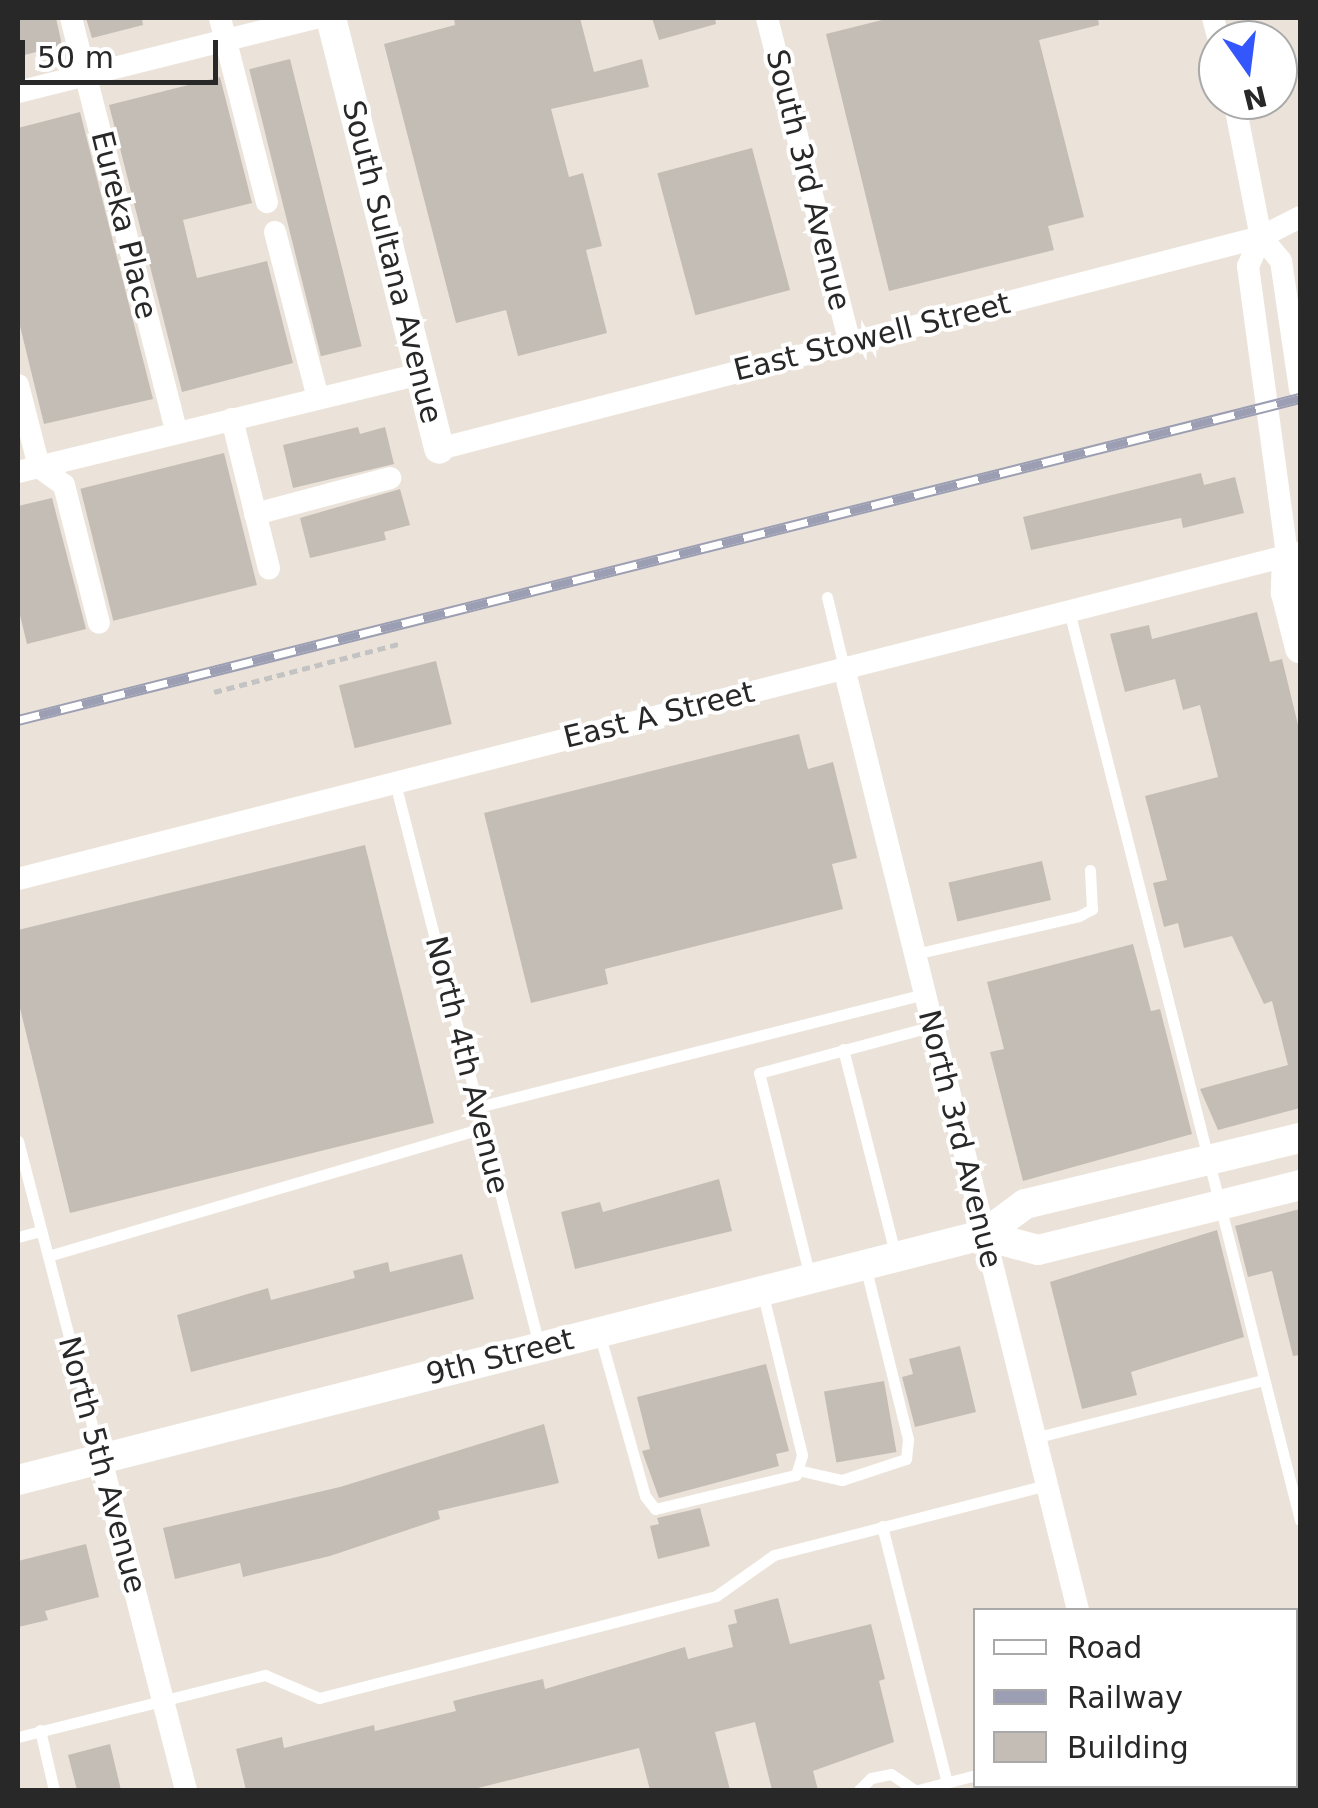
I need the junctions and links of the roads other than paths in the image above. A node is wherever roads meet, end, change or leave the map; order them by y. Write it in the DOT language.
graph roads {
  1 [pos="71,18"];
  2 [pos="314,18"];
  3 [pos="331,18"];
  4 [pos="767,18"];
  5 [pos="223,28"];
  6 [pos="86,74"];
  7 [pos="18,92"];
  8 [pos="1238,120"];
  9 [pos="267,202"];
  10 [pos="1300,217"];
  11 [pos="275,232"];
  12 [pos="1261,237"];
  13 [pos="850,343"];
  14 [pos="420,374"];
  15 [pos="18,384"];
  16 [pos="1300,389"];
  17 [pos="318,398"];
  18 [pos="232,420"];
  19 [pos="177,433"];
  20 [pos="439,448"];
  21 [pos="28,469"];
  22 [pos="390,478"];
  23 [pos="255,514"];
  24 [pos="1294,554"];
  25 [pos="269,568"];
  26 [pos="827,597"];
  27 [pos="1069,611"];
  28 [pos="99,624"];
  29 [pos="1300,648"];
  30 [pos="844,668"];
  31 [pos="395,783"];
  32 [pos="1090,870"];
  33 [pos="18,879"];
  34 [pos="915,954"];
  35 [pos="925,994"];
  36 [pos="933,1026"];
  37 [pos="843,1049"];
  38 [pos="478,1107"];
  39 [pos="484,1128"];
  40 [pos="1300,1138"];
  41 [pos="18,1140"];
  42 [pos="1210,1160"];
  43 [pos="1300,1184"];
  44 [pos="1221,1204"];
  45 [pos="41,1231"];
  46 [pos="983,1236"];
  47 [pos="18,1237"];
  48 [pos="48,1256"];
  49 [pos="896,1257"];
  50 [pos="865,1264"];
  51 [pos="810,1278"];
  52 [pos="762,1290"];
  53 [pos="599,1332"];
  54 [pos="540,1348"];
  55 [pos="1264,1380"];
  56 [pos="1034,1438"];
  57 [pos="101,1460"];
  58 [pos="802,1471"];
  59 [pos="18,1480"];
  60 [pos="1046,1484"];
  61 [pos="1300,1520"];
  62 [pos="882,1526"];
  63 [pos="1077,1608"];
  64 [pos="162,1698"];
  65 [pos="40,1730"];
  66 [pos="18,1736"];
  67 [pos="973,1776"];
  68 [pos="948,1782"];
  69 [pos="54,1790"];
  70 [pos="186,1790"];
  71 [pos="859,1790"];
  72 [pos="916,1790"];
  1 -- 6 [label="street, Eureka Place"];
  2 -- 5 [label="street"];
  3 -- 14 [label="street, South Sultana Avenue"];
  4 -- 13 [label="street, South 3rd Avenue"];
  5 -- 6 [label="street"];
  5 -- 9 [label="street"];
  6 -- 7 [label="street"];
  6 -- 19 [label="street, Eureka Place"];
  8 -- 12 [label="street"];
  10 -- 12 [label="street, East Stowell Street"];
  11 -- 17 [label="street"];
  12 -- 13 [label="street, East Stowell Street"];
  12 -- 16 [label="street"];
  12 -- 24 [label="street"];
  13 -- 20 [label="street, East Stowell Street"];
  14 -- 17 [label="street"];
  14 -- 20 [label="street, South Sultana Avenue"];
  15 -- 21 [label="street"];
  17 -- 18 [label="street"];
  18 -- 19 [label="street"];
  18 -- 23 [label="street"];
  19 -- 21 [label="street"];
  21 -- 28 [label="street"];
  22 -- 23 [label="street"];
  23 -- 25 [label="street"];
  24 -- 27 [label="street, East A Street"];
  24 -- 29 [label="street"];
  26 -- 30 [label="lane"];
  27 -- 30 [label="street, East A Street"];
  27 -- 42 [label="lane"];
  30 -- 31 [label="street, East A Street"];
  30 -- 34 [label="street, North 3rd Avenue"];
  31 -- 33 [label="street, East A Street"];
  31 -- 38 [label="lane, North 4th Avenue"];
  32 -- 34 [label="lane"];
  34 -- 35 [label="street, North 3rd Avenue"];
  35 -- 36 [label="street, North 3rd Avenue"];
  35 -- 38 [label="lane"];
  36 -- 37 [label="lane"];
  36 -- 46 [label="street, North 3rd Avenue"];
  37 -- 49 [label="lane"];
  37 -- 51 [label="lane"];
  38 -- 39 [label="lane, North 4th Avenue"];
  39 -- 48 [label="lane"];
  39 -- 54 [label="lane, North 4th Avenue"];
  40 -- 42 [label="street, 9th Street"];
  41 -- 45 [label="lane, North 5th Avenue"];
  42 -- 44 [label="lane"];
  42 -- 46 [label="street, 9th Street"];
  43 -- 44 [label="street, 9th Street"];
  44 -- 46 [label="street, 9th Street"];
  44 -- 55 [label="lane"];
  45 -- 47 [label="lane"];
  45 -- 48 [label="lane, North 5th Avenue"];
  46 -- 49 [label="street, 9th Street"];
  46 -- 56 [label="street, North 3rd Avenue"];
  48 -- 57 [label="lane, North 5th Avenue"];
  49 -- 50 [label="street, 9th Street"];
  50 -- 51 [label="street, 9th Street"];
  50 -- 58 [label="lane"];
  51 -- 52 [label="street, 9th Street"];
  52 -- 53 [label="street, 9th Street"];
  52 -- 58 [label="lane"];
  53 -- 54 [label="street, 9th Street"];
  53 -- 58 [label="lane"];
  54 -- 57 [label="street, 9th Street"];
  55 -- 56 [label="lane"];
  55 -- 61 [label="lane"];
  56 -- 60 [label="street, North 3rd Avenue"];
  57 -- 59 [label="street, 9th Street"];
  57 -- 64 [label="street, North 5th Avenue"];
  60 -- 62 [label="lane"];
  60 -- 63 [label="street, North 3rd Avenue"];
  62 -- 64 [label="lane"];
  62 -- 68 [label="lane"];
  64 -- 65 [label="lane"];
  64 -- 70 [label="street, North 5th Avenue"];
  65 -- 66 [label="lane"];
  65 -- 69 [label="lane"];
  67 -- 68 [label="lane"];
  68 -- 72 [label="lane"];
  71 -- 72 [label="lane"];
}
